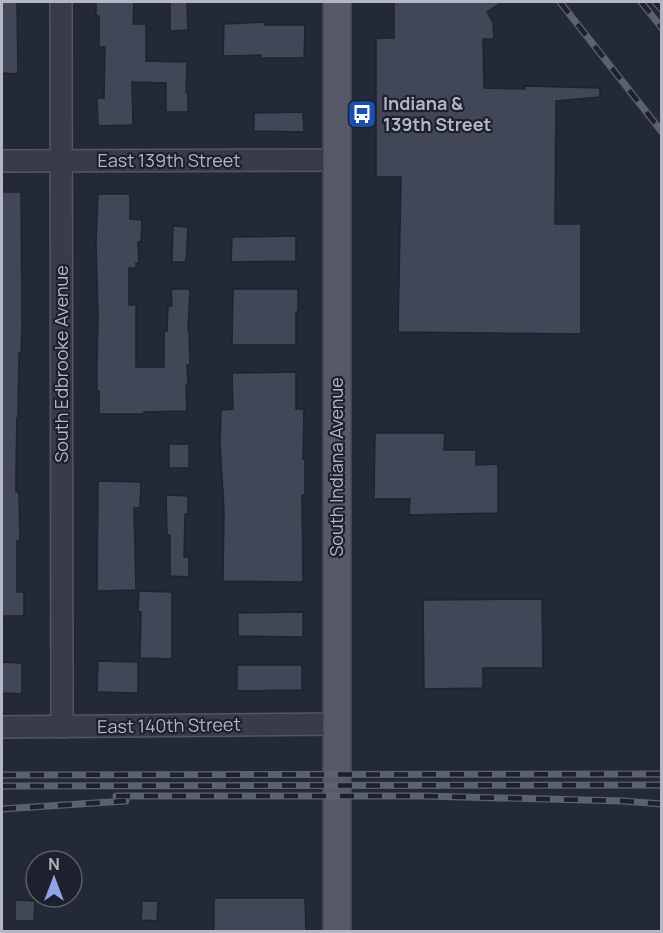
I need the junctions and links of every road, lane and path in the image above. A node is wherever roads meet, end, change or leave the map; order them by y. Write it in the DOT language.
graph roads {
  1 [pos="61,2"];
  2 [pos="337,2"];
  3 [pos="337,160"];
  4 [pos="62,161"];
  5 [pos="2,162"];
  6 [pos="337,724"];
  7 [pos="62,726"];
  8 [pos="2,727"];
  9 [pos="337,932"];
  1 -- 4 [label="street, South Edbrooke Avenue"];
  2 -- 3 [label="main road, South Indiana Avenue"];
  3 -- 4 [label="street, East 139th Street"];
  3 -- 6 [label="main road, South Indiana Avenue"];
  4 -- 5 [label="street, East 139th Street"];
  4 -- 7 [label="street, South Edbrooke Avenue"];
  6 -- 7 [label="street, East 140th Street"];
  6 -- 9 [label="main road, South Indiana Avenue"];
  7 -- 8 [label="street, East 140th Street"];
}
